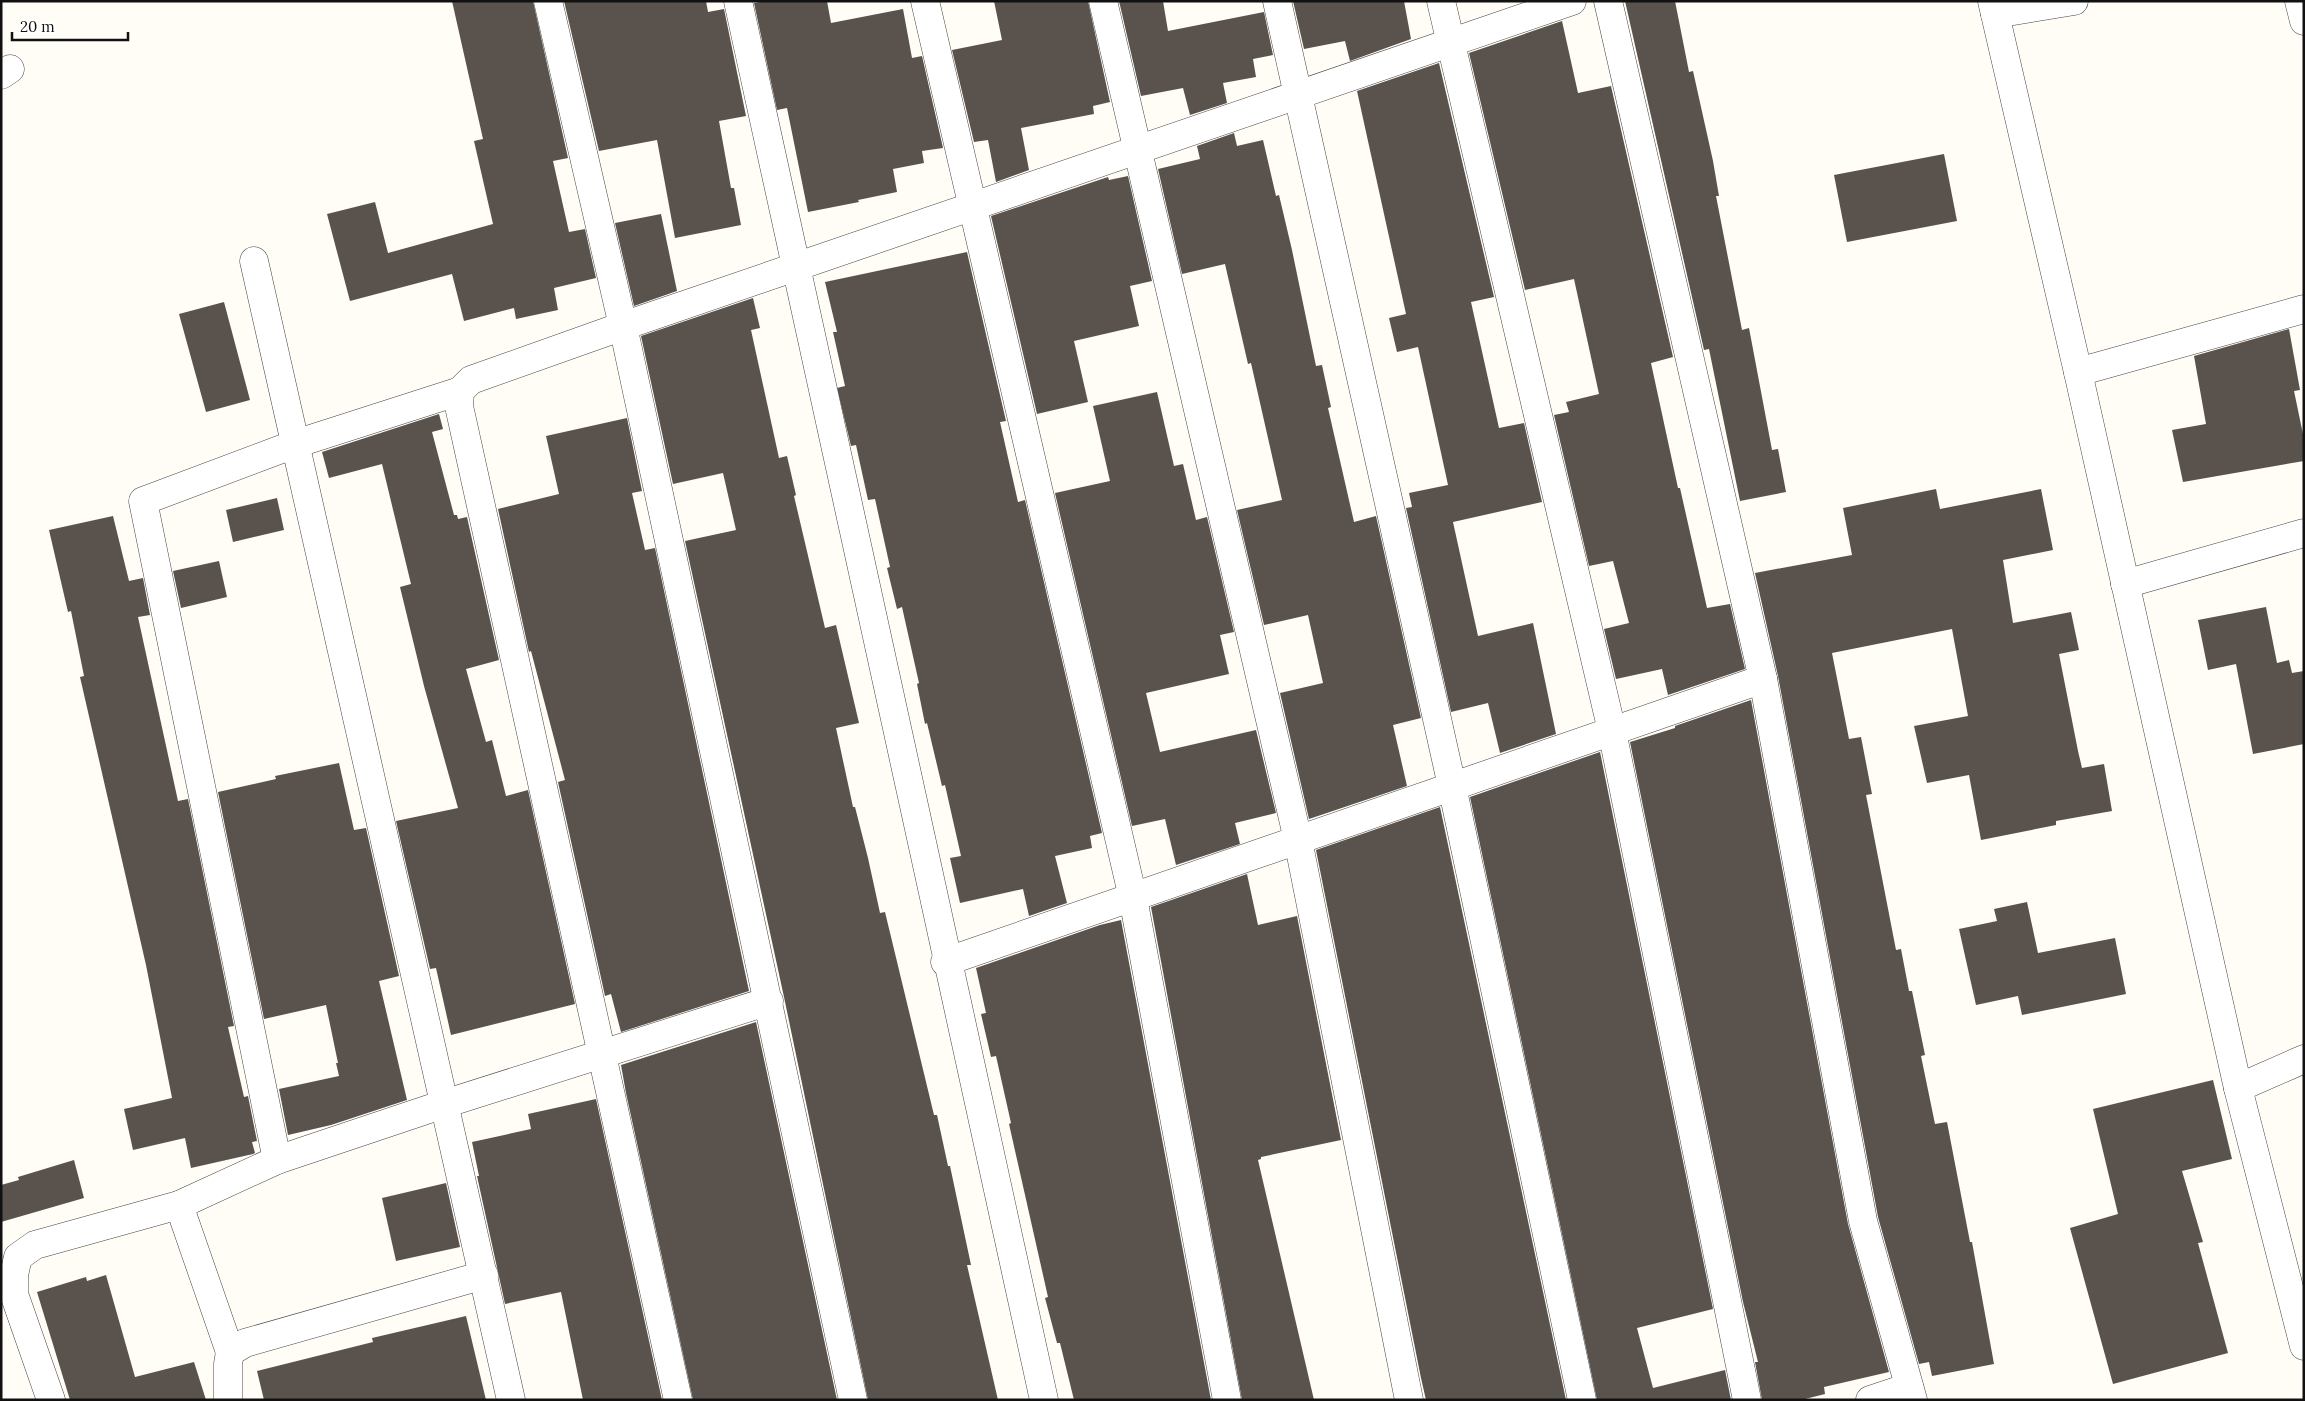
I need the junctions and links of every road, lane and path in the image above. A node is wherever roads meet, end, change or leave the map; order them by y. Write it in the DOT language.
graph roads {
  1 [pos="548,1"];
  2 [pos="738,1"];
  3 [pos="925,1"];
  4 [pos="1102,1"];
  5 [pos="1277,1"];
  6 [pos="1442,1"];
  7 [pos="1572,1"];
  8 [pos="1608,1"];
  9 [pos="2074,1"];
  10 [pos="2299,1"];
  11 [pos="1993,7"];
  12 [pos="2304,21"];
  13 [pos="1452,43"];
  14 [pos="1299,96"];
  15 [pos="1136,151"];
  16 [pos="972,207"];
  17 [pos="254,261"];
  18 [pos="794,268"];
  19 [pos="2304,309"];
  20 [pos="623,326"];
  21 [pos="2078,372"];
  22 [pos="460,391"];
  23 [pos="295,444"];
  24 [pos="2304,533"];
  25 [pos="2125,584"];
  26 [pos="1763,678"];
  27 [pos="1612,731"];
  28 [pos="1452,786"];
  29 [pos="1298,840"];
  30 [pos="1133,898"];
  31 [pos="945,962"];
  32 [pos="769,1001"];
  33 [pos="601,1053"];
  34 [pos="2304,1059"];
  35 [pos="2238,1088"];
  36 [pos="444,1104"];
  37 [pos="277,1160"];
  38 [pos="180,1205"];
  39 [pos="484,1275"];
  40 [pos="2304,1346"];
  41 [pos="230,1352"];
  42 [pos="1911,1393"];
  43 [pos="50,1400"];
  44 [pos="228,1400"];
  45 [pos="511,1400"];
  46 [pos="678,1400"];
  47 [pos="853,1400"];
  48 [pos="1044,1400"];
  49 [pos="1227,1400"];
  50 [pos="1409,1400"];
  51 [pos="1582,1400"];
  52 [pos="1746,1400"];
  53 [pos="1870,1400"];
  1 -- 20 [label="street"];
  2 -- 18 [label="street"];
  3 -- 16 [label="street"];
  4 -- 15 [label="street"];
  5 -- 14 [label="street"];
  6 -- 13 [label="street"];
  7 -- 13 [label="street"];
  8 -- 26 [label="street"];
  9 -- 11 [label="street"];
  10 -- 12 [label="street"];
  11 -- 21 [label="street"];
  13 -- 14 [label="street"];
  13 -- 27 [label="street"];
  14 -- 15 [label="street"];
  14 -- 28 [label="street"];
  15 -- 16 [label="street"];
  15 -- 29 [label="street"];
  16 -- 18 [label="street"];
  16 -- 30 [label="street"];
  17 -- 23 [label="street"];
  18 -- 20 [label="street"];
  18 -- 31 [label="street"];
  19 -- 21 [label="street"];
  20 -- 22 [label="street"];
  20 -- 32 [label="street"];
  21 -- 25 [label="street"];
  22 -- 23 [label="street"];
  22 -- 33 [label="street"];
  23 -- 36 [label="street"];
  23 -- 37 [label="street"];
  24 -- 25 [label="street"];
  25 -- 35 [label="street"];
  26 -- 27 [label="street"];
  26 -- 42 [label="street"];
  27 -- 28 [label="street"];
  27 -- 52 [label="street"];
  28 -- 29 [label="street"];
  28 -- 51 [label="street"];
  29 -- 30 [label="street"];
  29 -- 50 [label="street"];
  30 -- 31 [label="street"];
  30 -- 49 [label="street"];
  31 -- 48 [label="street"];
  32 -- 33 [label="street"];
  32 -- 47 [label="street"];
  33 -- 36 [label="street"];
  33 -- 46 [label="street"];
  34 -- 35 [label="street"];
  35 -- 40 [label="street"];
  36 -- 37 [label="street"];
  36 -- 39 [label="street"];
  37 -- 38 [label="street"];
  38 -- 41 [label="street"];
  38 -- 43 [label="street"];
  39 -- 41 [label="street"];
  39 -- 45 [label="street"];
  41 -- 44 [label="street"];
  42 -- 53 [label="street"];
}
